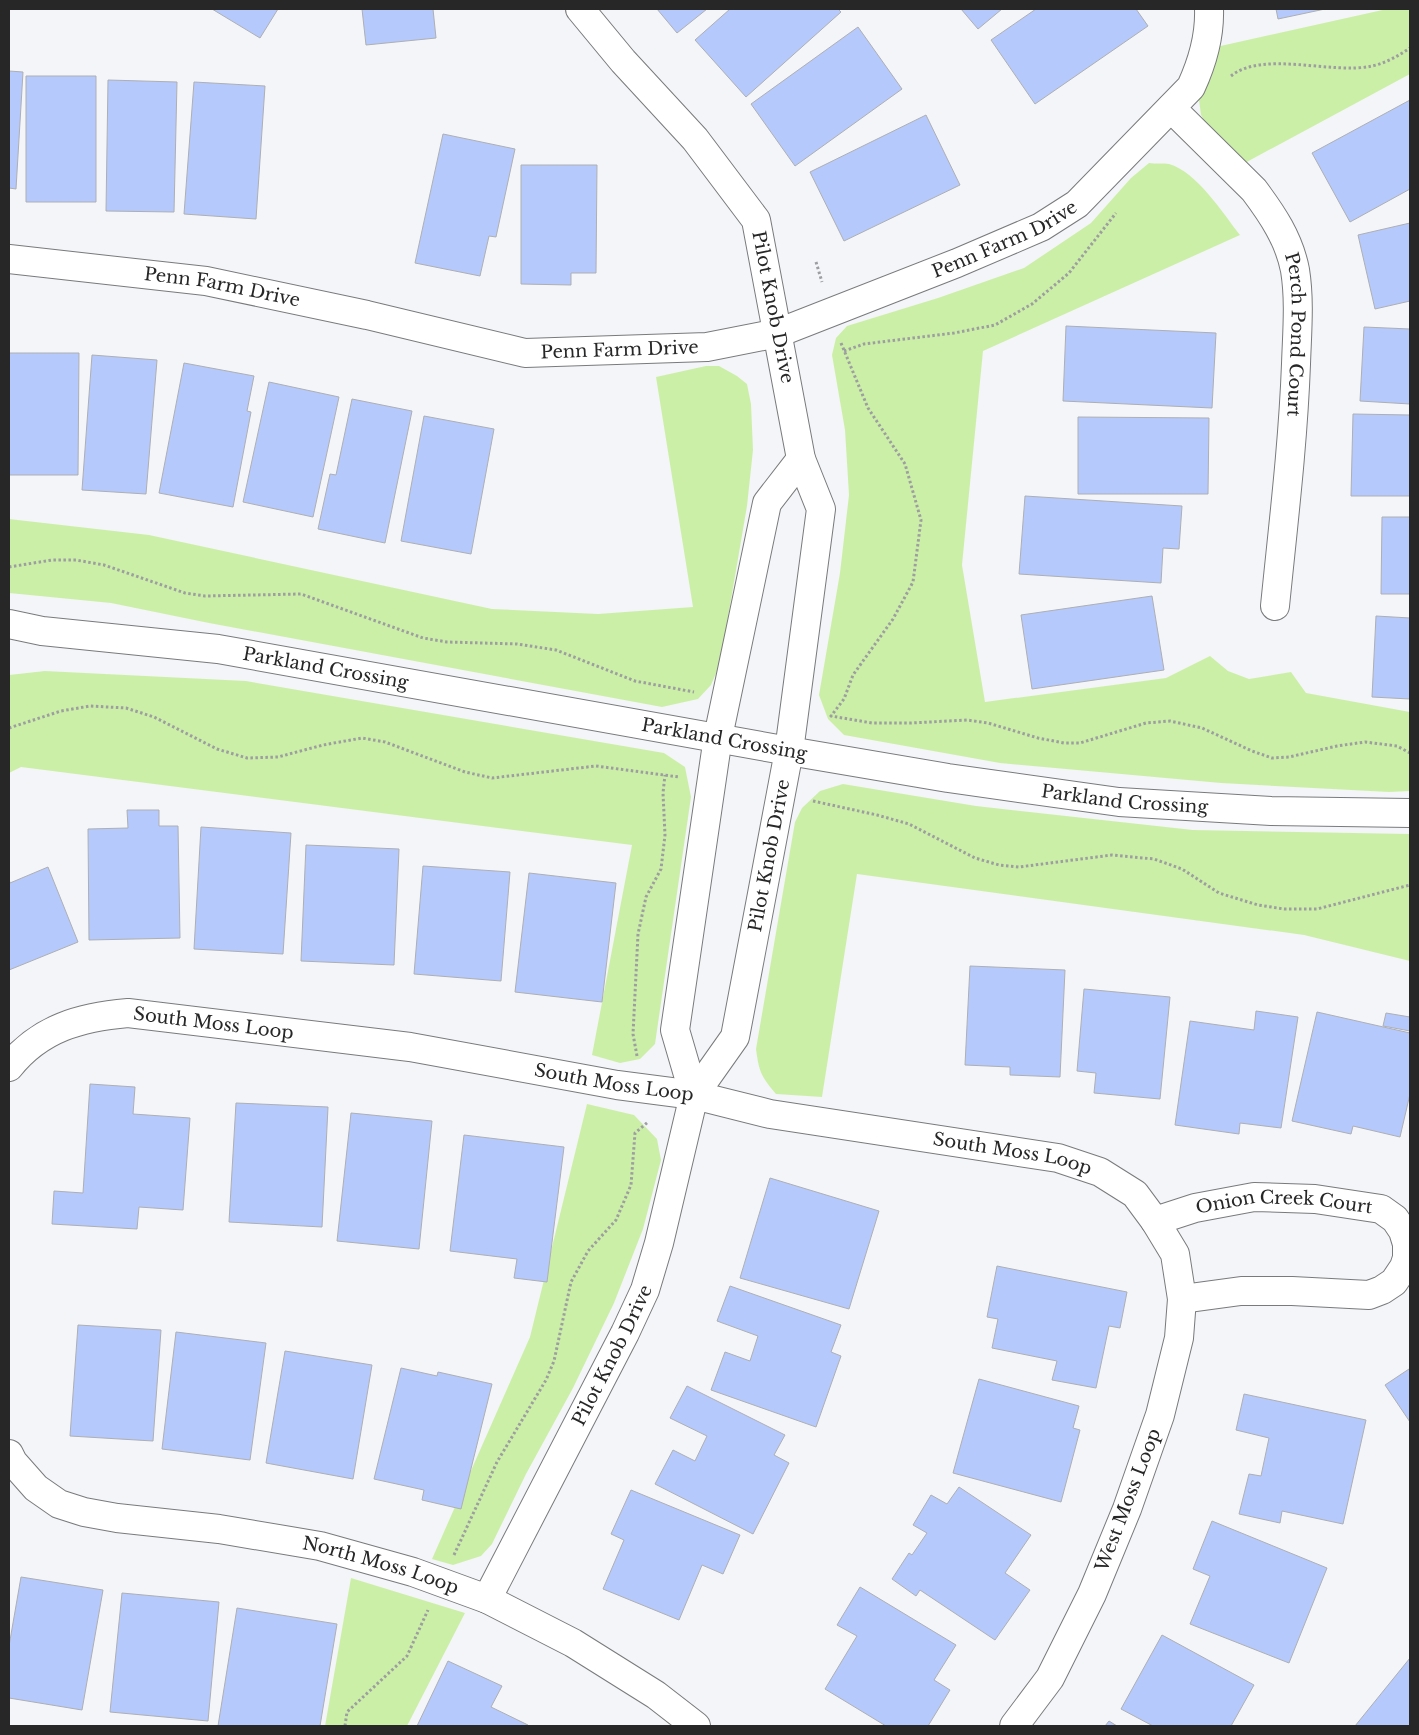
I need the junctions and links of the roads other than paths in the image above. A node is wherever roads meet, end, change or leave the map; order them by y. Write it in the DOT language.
graph roads {
  1 [pos="580,9"];
  2 [pos="1208,9"];
  3 [pos="1171,108"];
  4 [pos="9,260"];
  5 [pos="778,333"];
  6 [pos="801,459"];
  7 [pos="1275,606"];
  8 [pos="9,624"];
  9 [pos="42,632"];
  10 [pos="9,638"];
  11 [pos="718,737"];
  12 [pos="789,751"];
  13 [pos="1410,813"];
  14 [pos="15,1060"];
  15 [pos="694,1095"];
  16 [pos="1156,1221"];
  17 [pos="1175,1254"];
  18 [pos="1182,1299"];
  19 [pos="9,1454"];
  20 [pos="487,1598"];
  21 [pos="696,1726"];
  22 [pos="1014,1726"];
  1 -- 5 [label="street, Pilot Knob Drive"];
  2 -- 3 [label="street, Penn Farm Drive"];
  3 -- 5 [label="street, Penn Farm Drive"];
  3 -- 7 [label="street, Perch Pond Court"];
  4 -- 5 [label="street, Penn Farm Drive"];
  5 -- 6 [label="street, Pilot Knob Drive"];
  6 -- 11 [label="street, Pilot Knob Drive"];
  6 -- 12 [label="street, Pilot Knob Drive"];
  8 -- 9 [label="street, Parkland Crossing"];
  9 -- 10 [label="street, Parkland Crossing"];
  9 -- 11 [label="street, Parkland Crossing"];
  11 -- 12 [label="street, Parkland Crossing"];
  11 -- 15 [label="street, Pilot Knob Drive"];
  12 -- 13 [label="street, Parkland Crossing"];
  12 -- 15 [label="street, Pilot Knob Drive"];
  14 -- 15 [label="street, South Moss Loop"];
  15 -- 16 [label="street, South Moss Loop"];
  15 -- 20 [label="street, Pilot Knob Drive"];
  16 -- 17 [label="street, South Moss Loop"];
  16 -- 18 [label="street, Onion Creek Court"];
  17 -- 18 [label="street, West Moss Loop"];
  18 -- 22 [label="street, West Moss Loop"];
  19 -- 20 [label="street, North Moss Loop"];
  20 -- 21 [label="street, North Moss Loop"];
}
